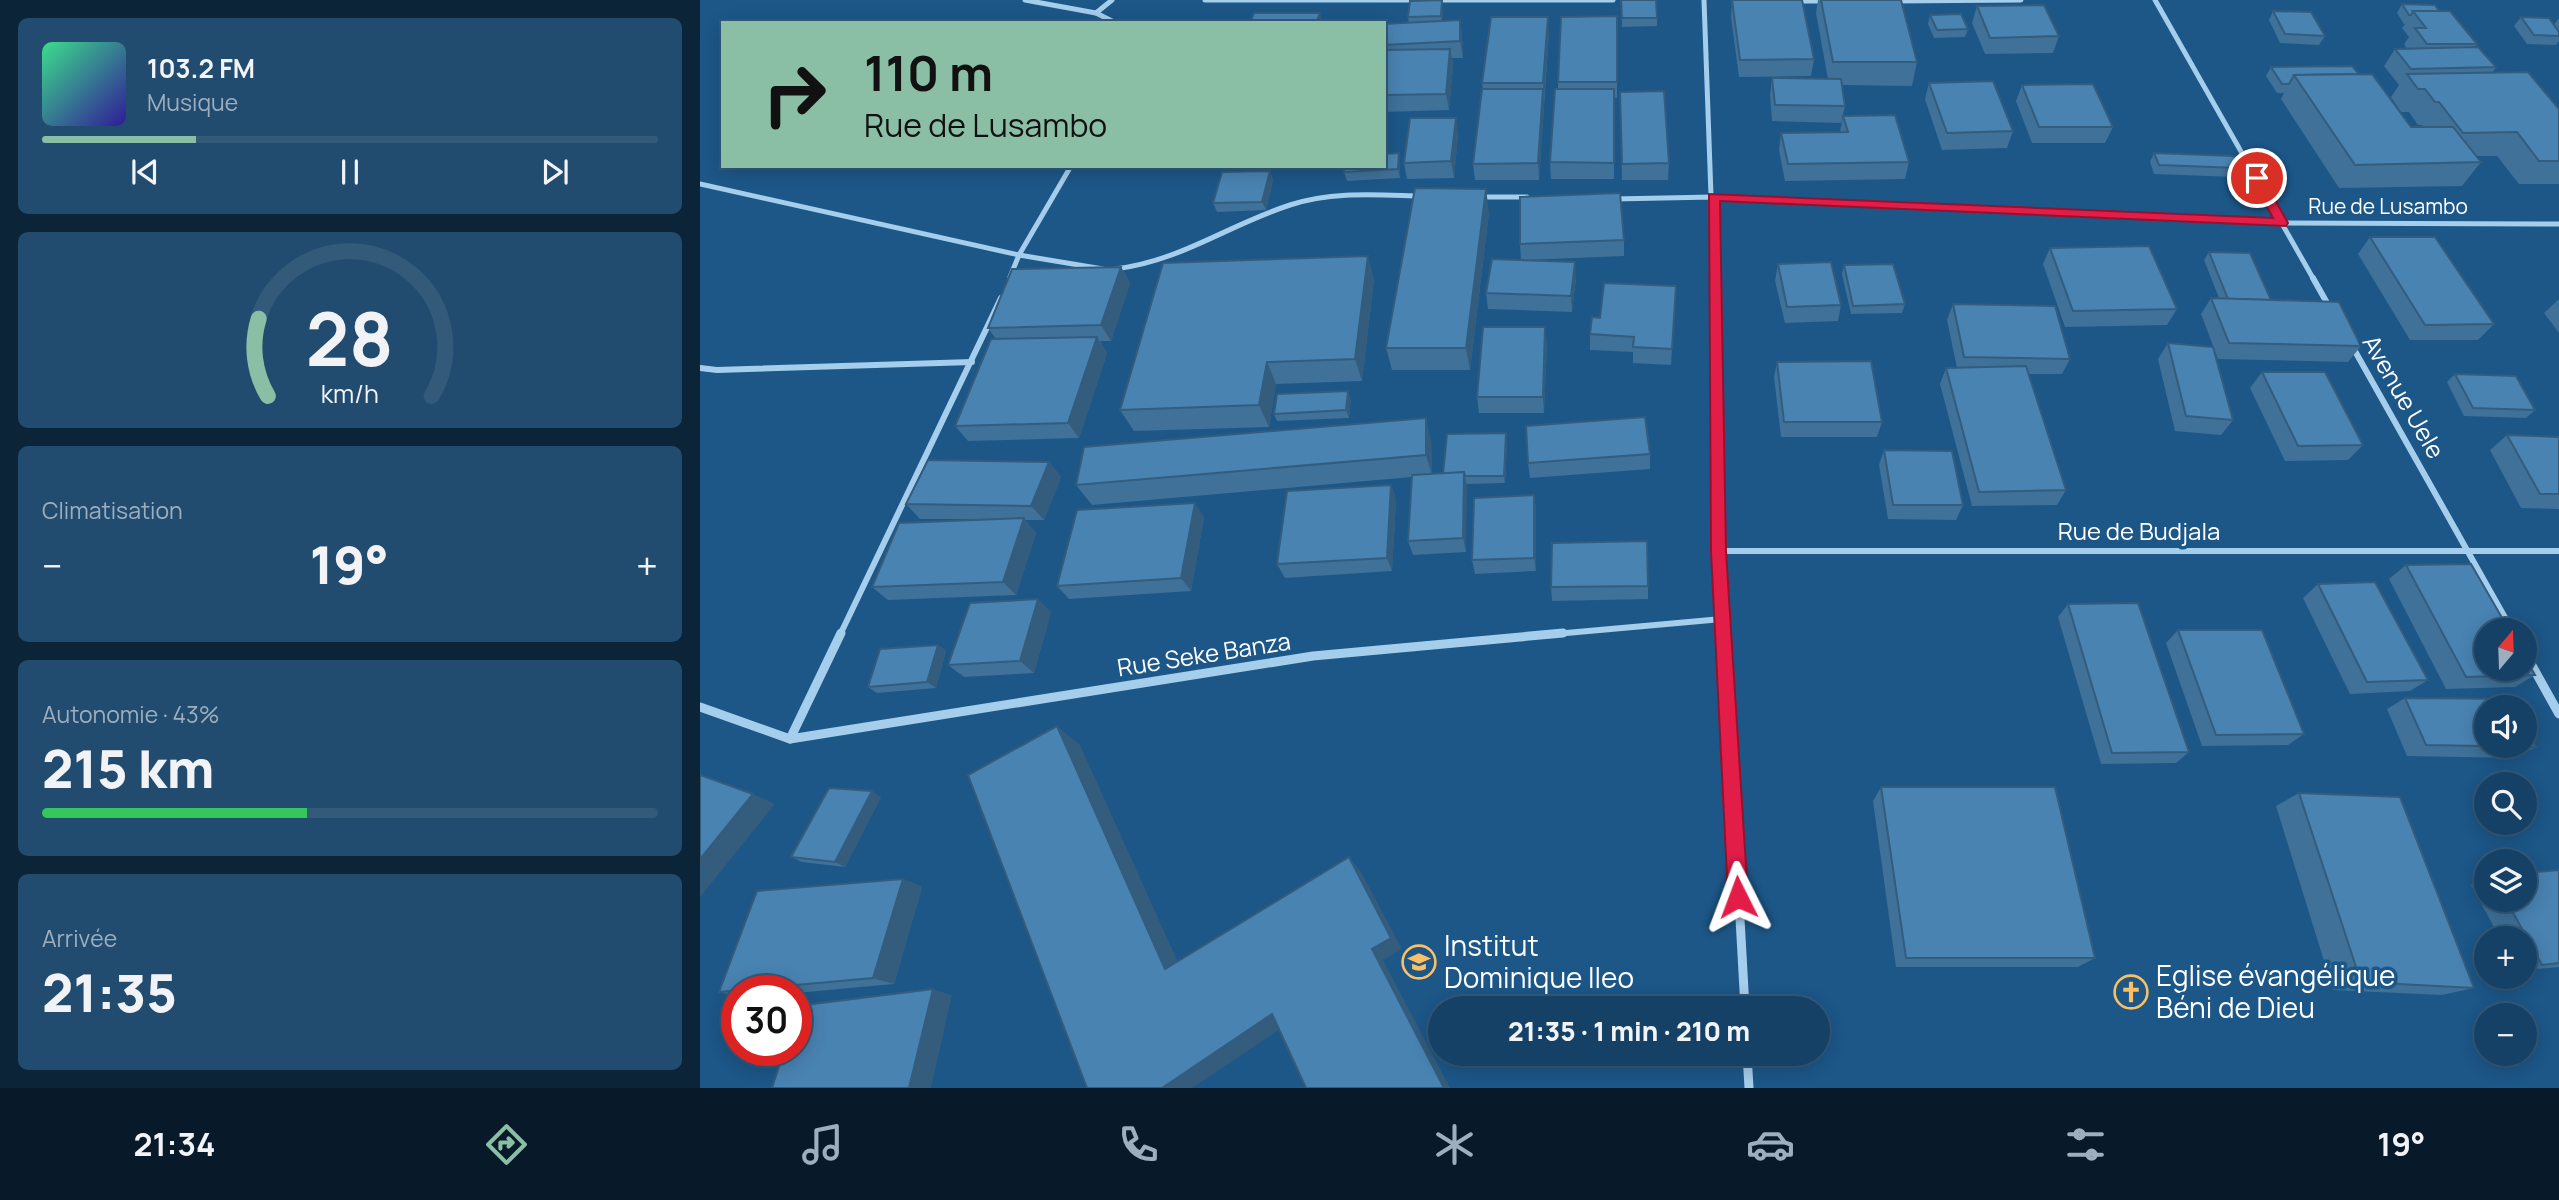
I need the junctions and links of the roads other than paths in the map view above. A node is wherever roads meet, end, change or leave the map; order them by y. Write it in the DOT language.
graph roads {
  1 [pos="1025,0"];
  2 [pos="1112,0"];
  3 [pos="1206,0"];
  4 [pos="1613,0"];
  5 [pos="1704,0"];
  6 [pos="1784,0"];
  7 [pos="2021,0"];
  8 [pos="2155,0"];
  9 [pos="1829,1"];
  10 [pos="1884,1"];
  11 [pos="1096,13"];
  12 [pos="1112,21"];
  13 [pos="1070,168"];
  14 [pos="700,184"];
  15 [pos="1424,197"];
  16 [pos="1465,197"];
  17 [pos="1528,197"];
  18 [pos="1713,197"];
  19 [pos="1611,199"];
  20 [pos="2282,223"];
  21 [pos="2559,224"];
  22 [pos="1019,256"];
  23 [pos="2337,320"];
  24 [pos="2344,332"];
  25 [pos="972,362"];
  26 [pos="700,368"];
  27 [pos="1718,551"];
  28 [pos="2468,551"];
  29 [pos="2559,551"];
  30 [pos="2505,618"];
  31 [pos="1722,620"];
  32 [pos="2538,676"];
  33 [pos="700,707"];
  34 [pos="2559,714"];
  35 [pos="790,739"];
  36 [pos="1744,996"];
  37 [pos="1748,1066"];
  38 [pos="1749,1088"];
  1 -- 11 [label="street"];
  2 -- 11 [label="street"];
  3 -- 4 [label="street"];
  5 -- 18 [label="street"];
  6 -- 9 [label="street"];
  7 -- 10 [label="street"];
  8 -- 20 [label="street, Avenue Uele"];
  11 -- 12 [label="street"];
  13 -- 22 [label="street"];
  14 -- 22 [label="street"];
  15 -- 22 [label="street"];
  16 -- 17 [label="street"];
  18 -- 19 [label="street, Rue de Lusambo"];
  18 -- 20 [label="street, Rue de Lusambo"];
  18 -- 27 [label="street"];
  20 -- 21 [label="street, Rue de Lusambo"];
  20 -- 23 [label="street, Avenue Uele"];
  22 -- 25 [label="street"];
  24 -- 28 [label="street, Avenue Uele"];
  25 -- 26 [label="street"];
  25 -- 35 [label="street"];
  27 -- 28 [label="street, Rue de Budjala"];
  27 -- 31 [label="street"];
  28 -- 29 [label="street, Rue de Budjala"];
  28 -- 30 [label="street, Avenue Uele"];
  31 -- 35 [label="street, Rue Seke Banza"];
  31 -- 36 [label="street"];
  32 -- 34 [label="street"];
  33 -- 35 [label="street, Rue Seke Banza"];
  37 -- 38 [label="street"];
}
